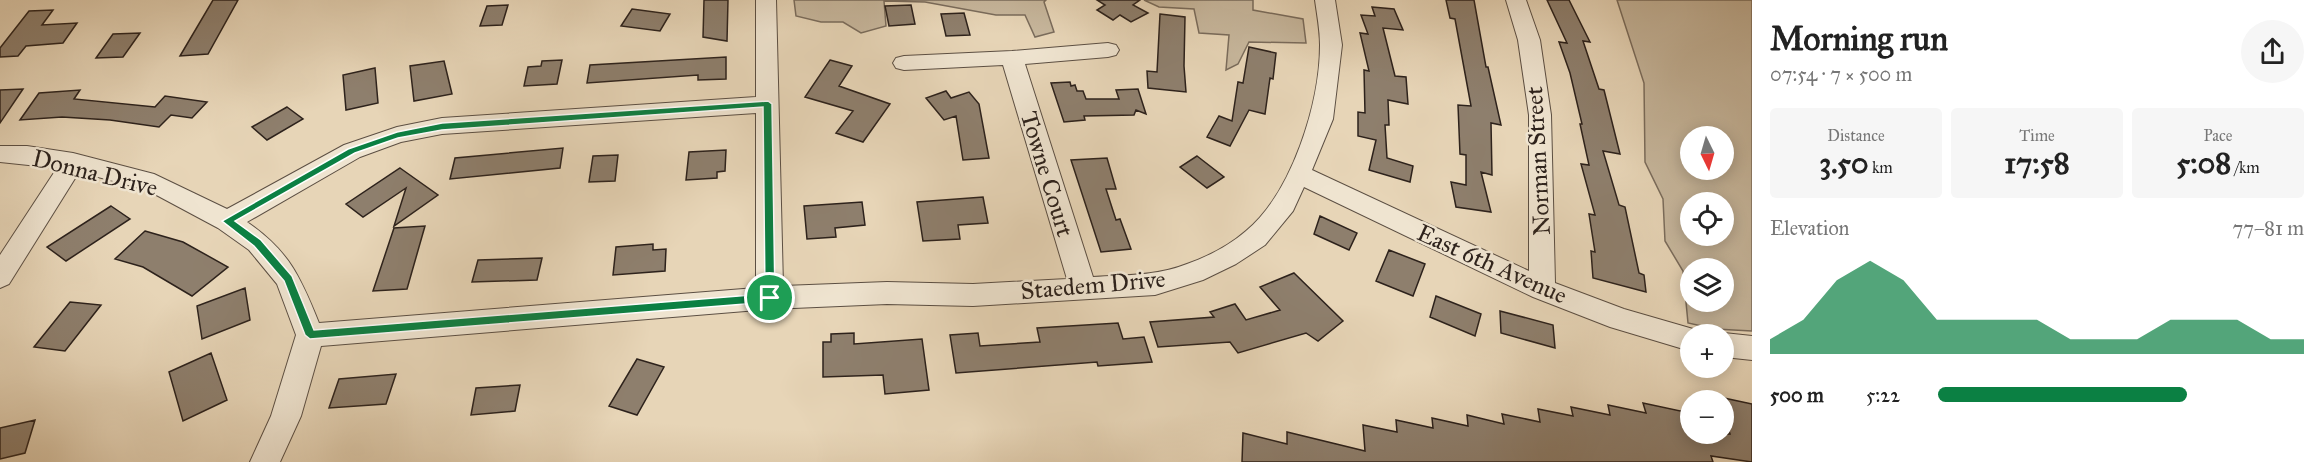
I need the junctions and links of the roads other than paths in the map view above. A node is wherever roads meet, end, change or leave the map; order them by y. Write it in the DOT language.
graph roads {
  1 [pos="766,0"];
  2 [pos="1324,0"];
  3 [pos="1516,0"];
  4 [pos="1108,50"];
  5 [pos="1012,58"];
  6 [pos="904,63"];
  7 [pos="768,104"];
  8 [pos="0,154"];
  9 [pos="73,162"];
  10 [pos="1299,174"];
  11 [pos="227,221"];
  12 [pos="0,277"];
  13 [pos="1083,289"];
  14 [pos="1542,289"];
  15 [pos="770,298"];
  16 [pos="310,335"];
  17 [pos="1680,336"];
  18 [pos="1734,346"];
  19 [pos="1752,348"];
  20 [pos="266,462"];
  1 -- 7 [label="street"];
  2 -- 10 [label="street, Staedem Drive"];
  3 -- 14 [label="street, Norman Street"];
  4 -- 5 [label="street"];
  5 -- 6 [label="street"];
  5 -- 13 [label="street, Towne Court"];
  7 -- 11 [label="street"];
  7 -- 15 [label="street"];
  8 -- 9 [label="street, Donna Drive"];
  9 -- 11 [label="street, Donna Drive"];
  9 -- 12 [label="street"];
  10 -- 13 [label="street, Staedem Drive"];
  10 -- 14 [label="street, East 6th Avenue"];
  11 -- 16 [label="street, Donna Drive"];
  13 -- 15 [label="street, Staedem Drive"];
  14 -- 17 [label="street, East 6th Avenue"];
  15 -- 16 [label="street"];
  16 -- 20 [label="street"];
  18 -- 19 [label="street"];
}
